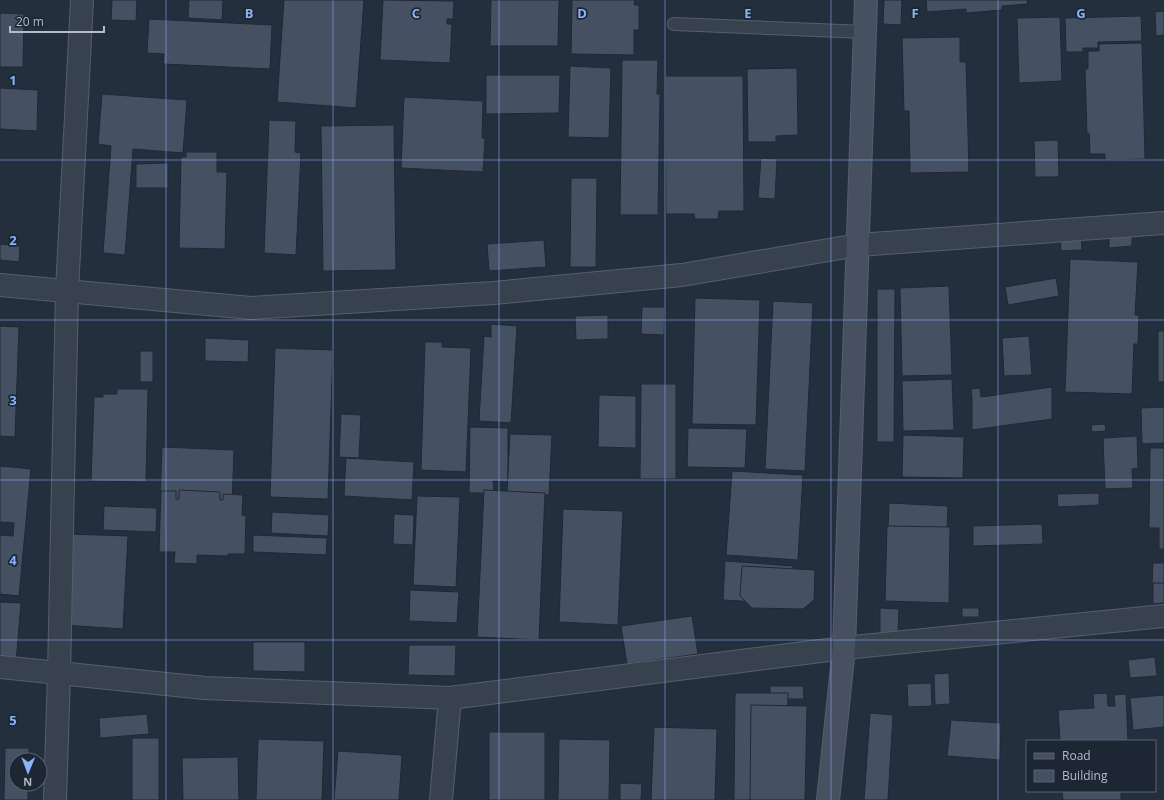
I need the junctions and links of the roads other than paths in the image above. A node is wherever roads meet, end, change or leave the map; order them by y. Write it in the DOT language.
graph roads {
  1 [pos="82,0"];
  2 [pos="866,0"];
  3 [pos="674,24"];
  4 [pos="865,32"];
  5 [pos="1164,223"];
  6 [pos="858,245"];
  7 [pos="0,285"];
  8 [pos="66,291"];
  9 [pos="1164,616"];
  10 [pos="844,648"];
  11 [pos="0,667"];
  12 [pos="59,674"];
  13 [pos="450,698"];
  14 [pos="55,800"];
  15 [pos="441,800"];
  16 [pos="828,800"];
  1 -- 8 [label="street"];
  2 -- 4 [label="street"];
  3 -- 4 [label="lane"];
  4 -- 6 [label="street"];
  5 -- 6 [label="street"];
  6 -- 8 [label="street"];
  6 -- 10 [label="street"];
  7 -- 8 [label="street"];
  8 -- 12 [label="street"];
  9 -- 10 [label="street"];
  10 -- 13 [label="street"];
  10 -- 16 [label="street"];
  11 -- 12 [label="street"];
  12 -- 13 [label="street"];
  12 -- 14 [label="street"];
  13 -- 15 [label="street"];
}
